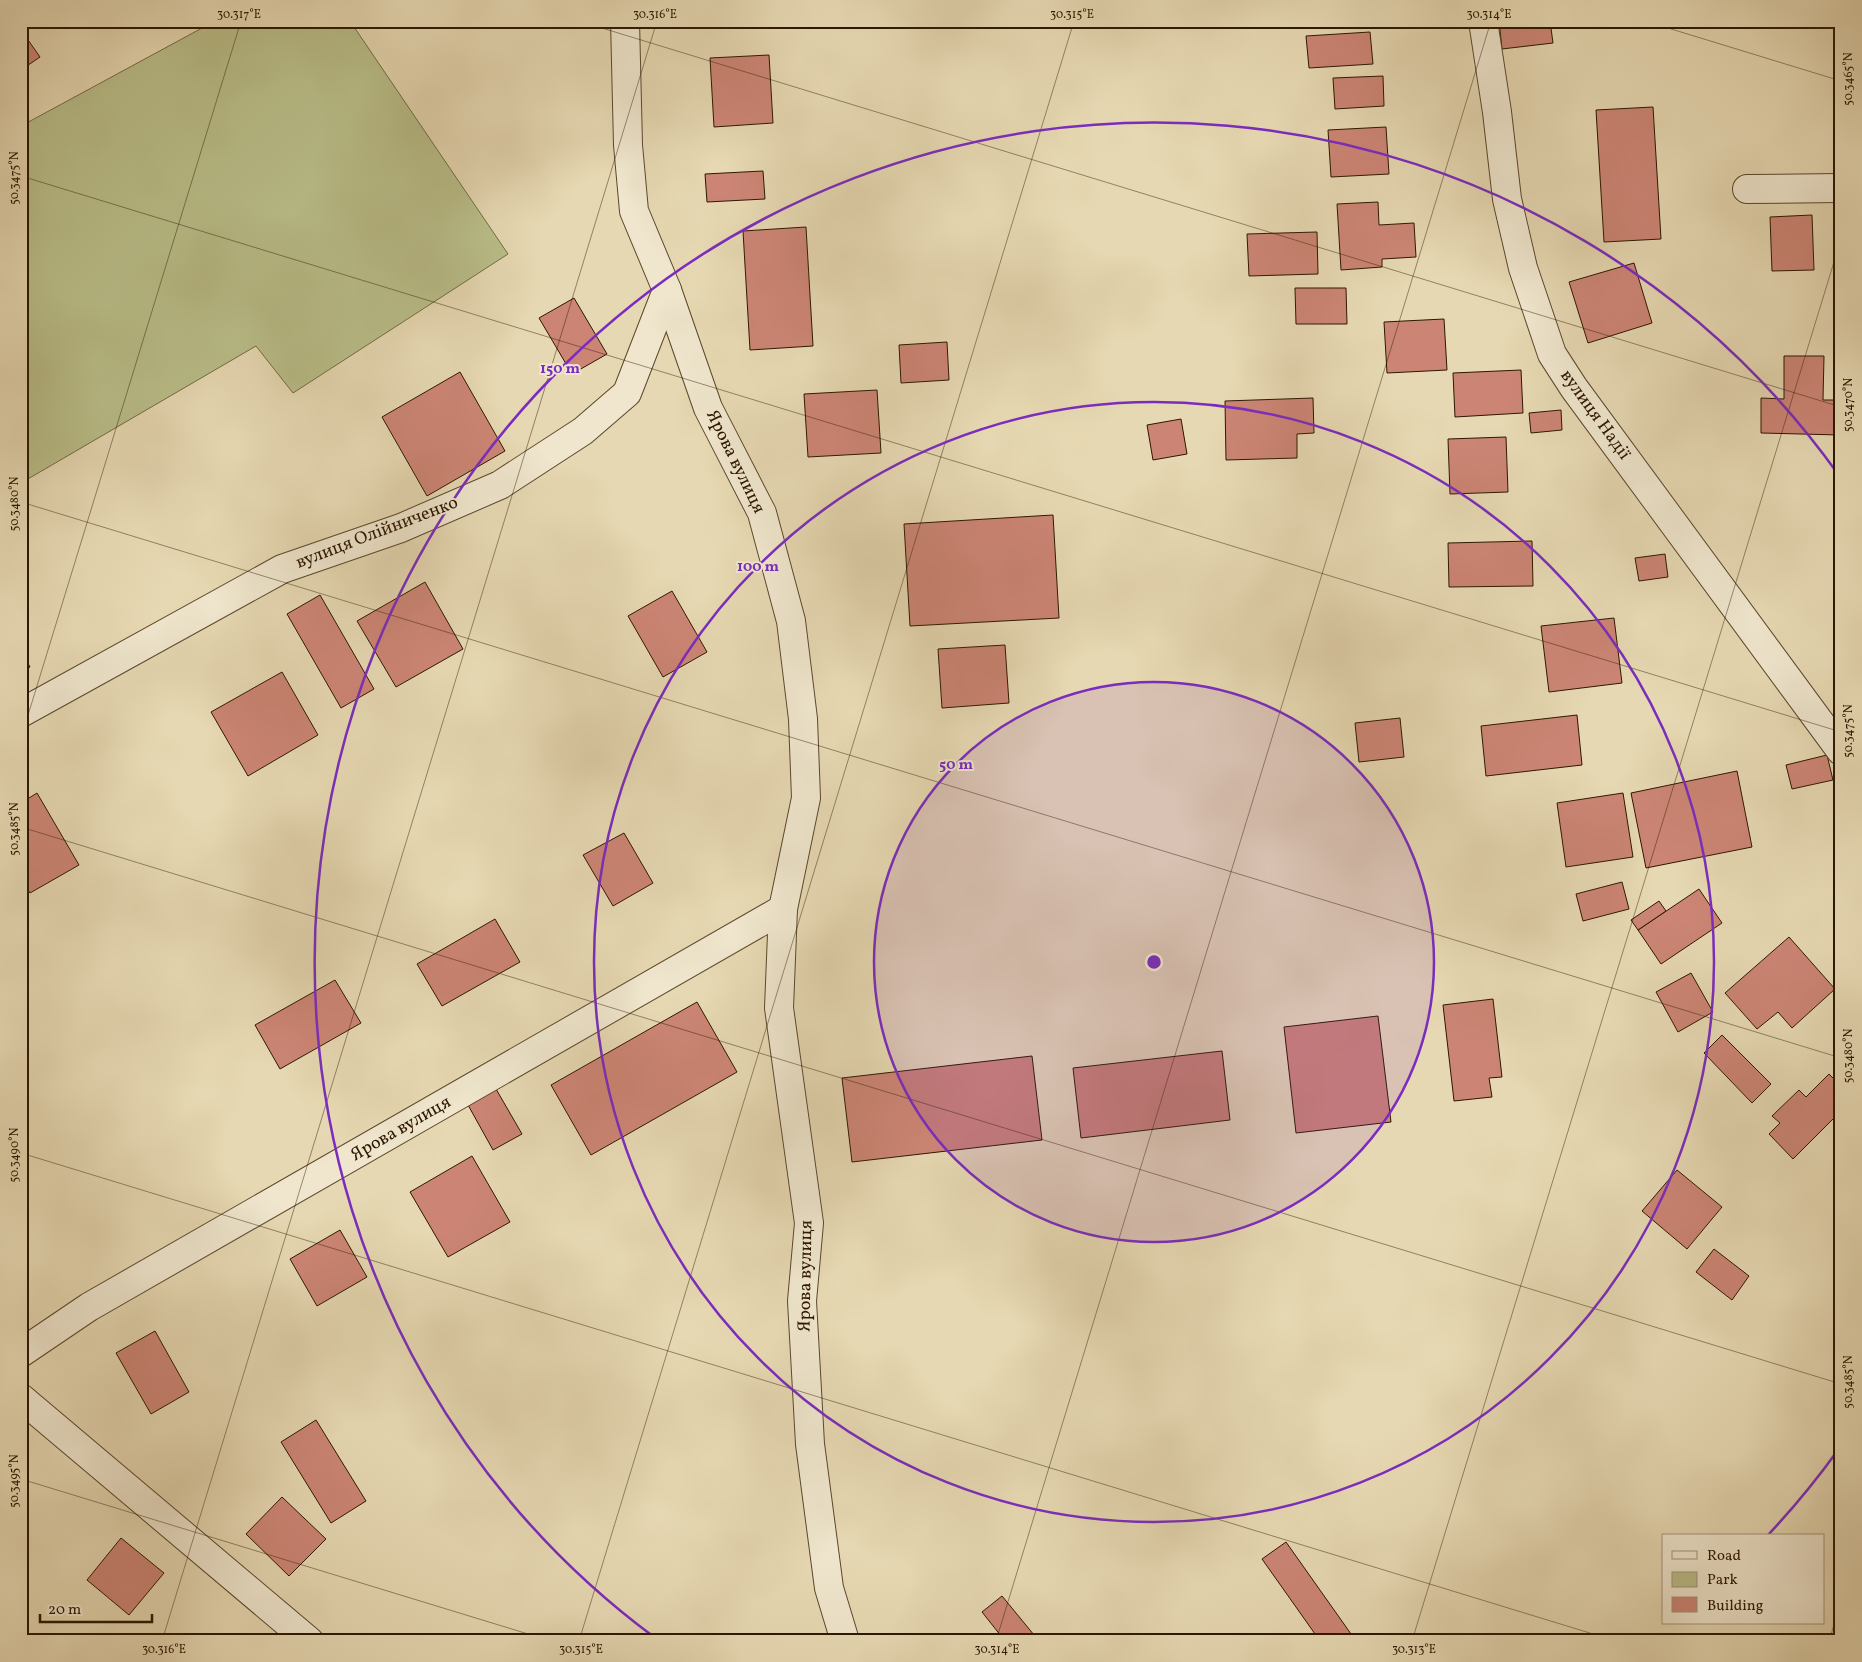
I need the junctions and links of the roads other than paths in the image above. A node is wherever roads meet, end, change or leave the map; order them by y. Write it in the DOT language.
graph roads {
  1 [pos="625,21"];
  2 [pos="1483,21"];
  3 [pos="1841,188"];
  4 [pos="1747,189"];
  5 [pos="667,290"];
  6 [pos="21,714"];
  7 [pos="1841,751"];
  8 [pos="783,909"];
  9 [pos="21,1353"];
  10 [pos="21,1398"];
  11 [pos="309,1641"];
  12 [pos="845,1641"];
  1 -- 5 [label="street, Ярова вулиця"];
  2 -- 7 [label="street, вулиця Надії"];
  3 -- 4 [label="street"];
  5 -- 6 [label="street, вулиця Олійниченко"];
  5 -- 8 [label="street, Ярова вулиця"];
  8 -- 9 [label="street, Ярова вулиця"];
  8 -- 12 [label="street, Ярова вулиця"];
  10 -- 11 [label="street"];
}
